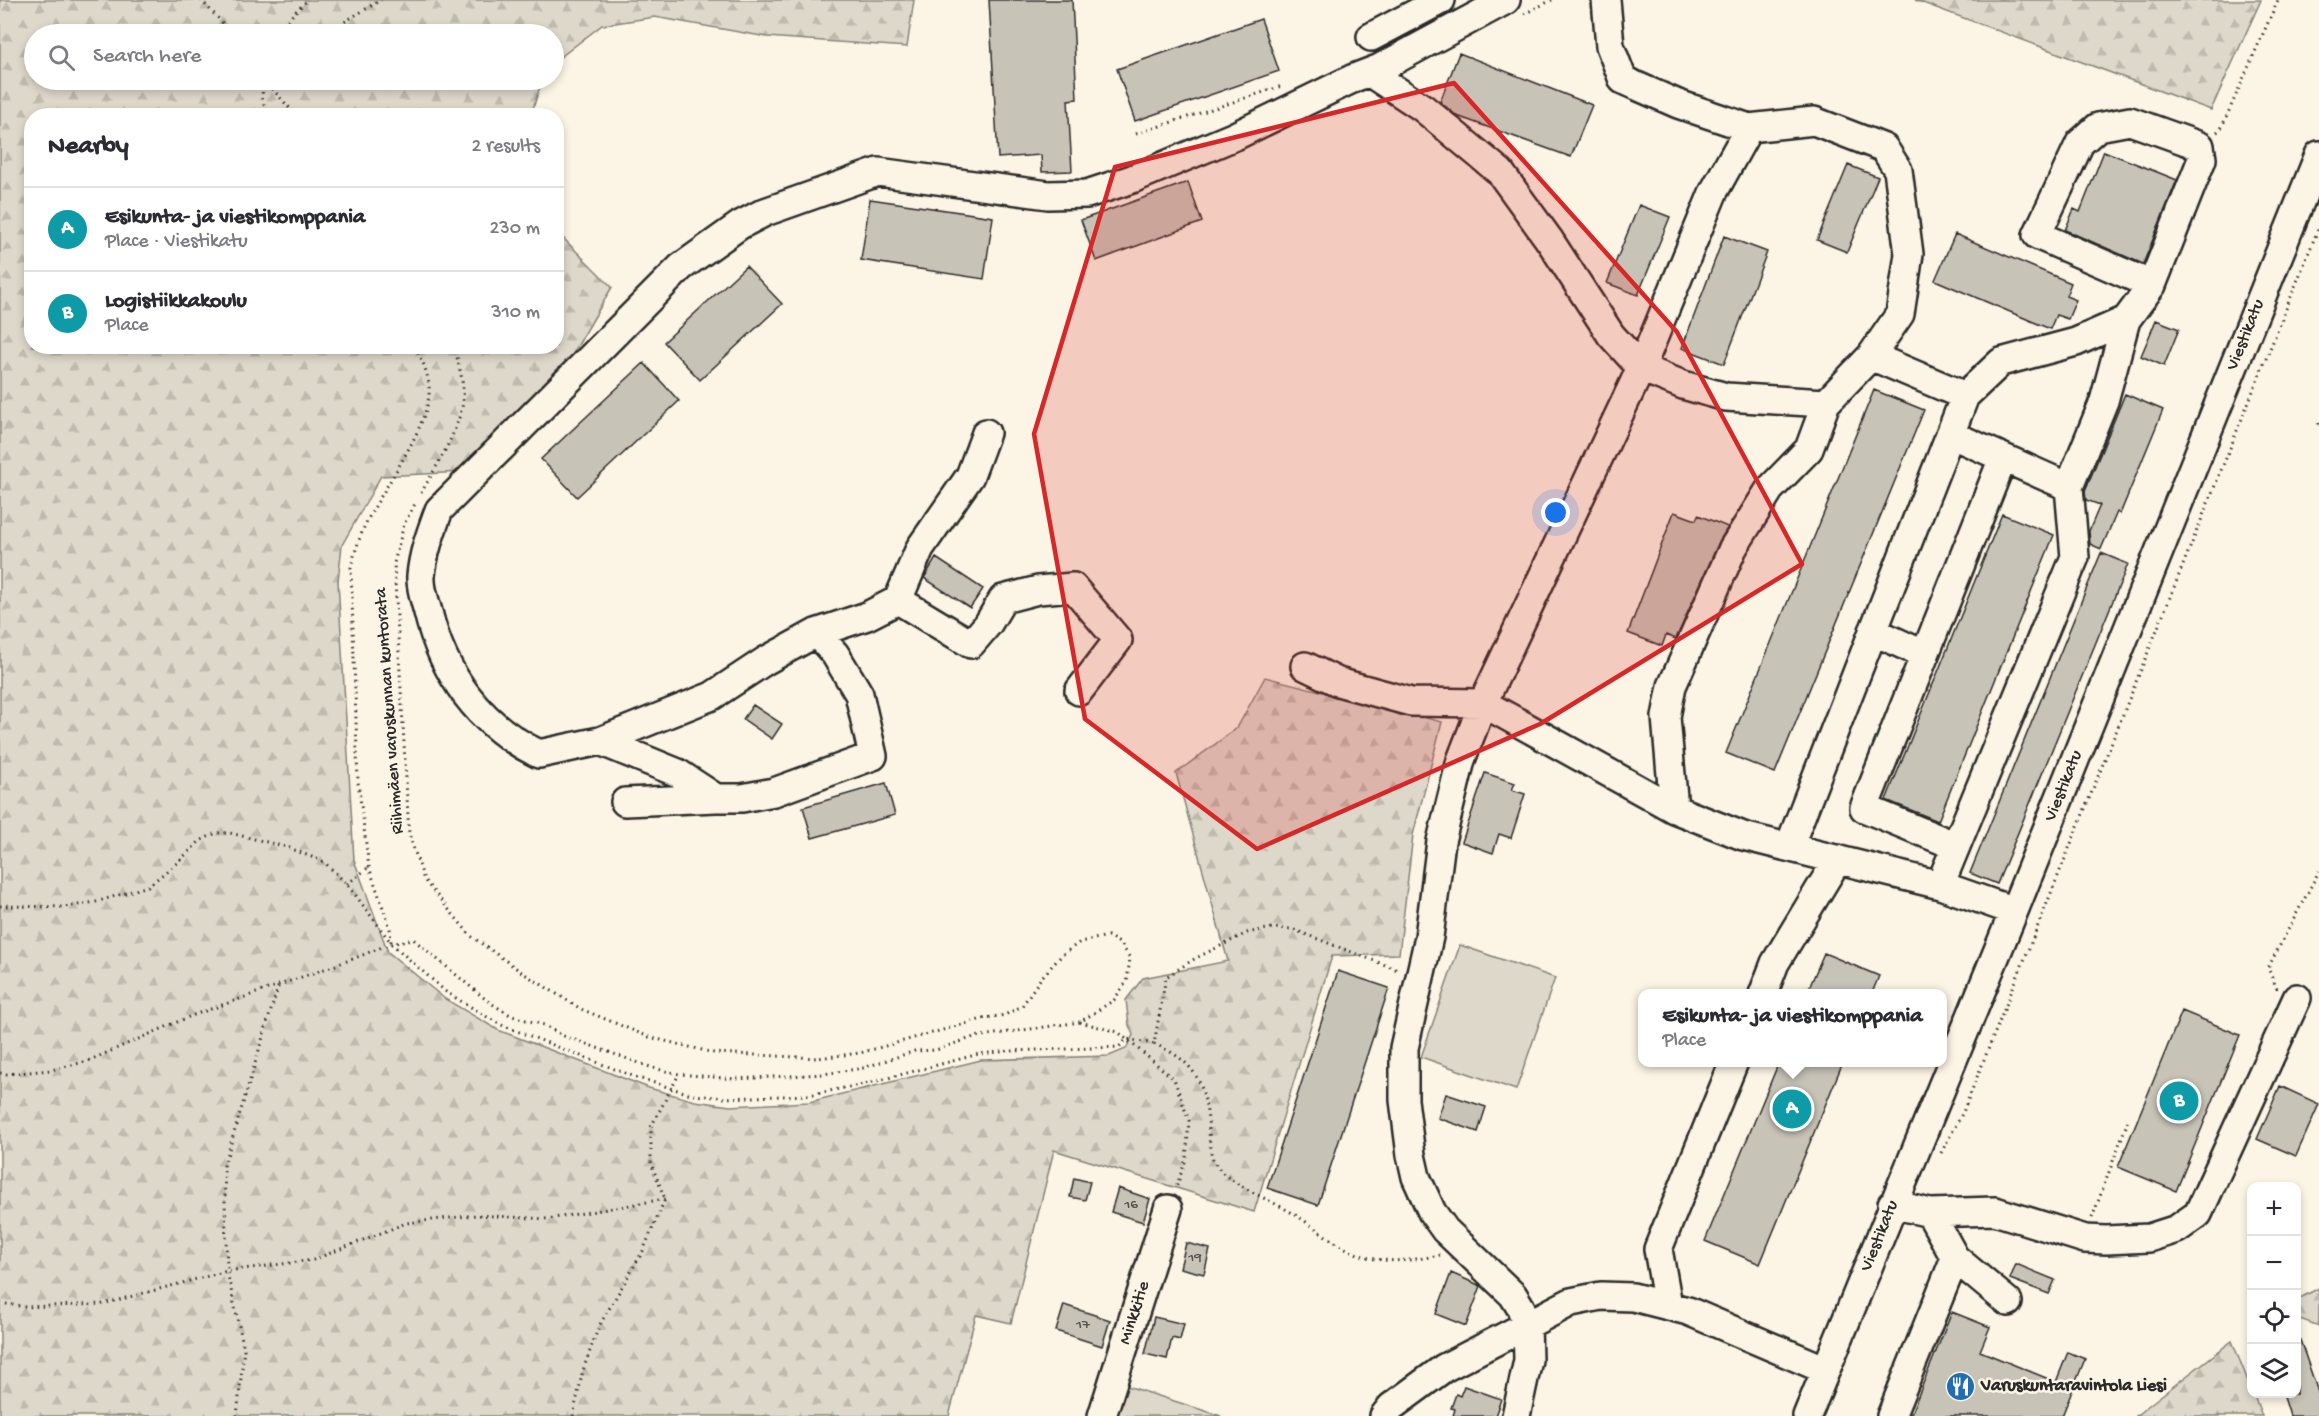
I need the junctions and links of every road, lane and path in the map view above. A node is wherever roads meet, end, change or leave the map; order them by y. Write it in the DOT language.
graph roads {
  1 [pos="201,0"];
  2 [pos="308,0"];
  3 [pos="381,0"];
  4 [pos="1441,0"];
  5 [pos="1552,0"];
  6 [pos="1606,0"];
  7 [pos="2278,0"];
  8 [pos="1512,4"];
  9 [pos="224,24"];
  10 [pos="285,24"];
  11 [pos="341,24"];
  12 [pos="1371,37"];
  13 [pos="1362,76"];
  14 [pos="262,90"];
  15 [pos="272,90"];
  16 [pos="266,108"];
  17 [pos="289,108"];
  18 [pos="1749,128"];
  19 [pos="2200,146"];
  20 [pos="2319,155"];
  21 [pos="2313,187"];
  22 [pos="2319,227"];
  23 [pos="2152,285"];
  24 [pos="2126,320"];
  25 [pos="419,354"];
  26 [pos="456,354"];
  27 [pos="1871,356"];
  28 [pos="1641,368"];
  29 [pos="1965,396"];
  30 [pos="1826,403"];
  31 [pos="2319,423"];
  32 [pos="2319,427"];
  33 [pos="986,433"];
  34 [pos="1950,434"];
  35 [pos="2002,458"];
  36 [pos="2069,487"];
  37 [pos="898,600"];
  38 [pos="1873,631"];
  39 [pos="816,633"];
  40 [pos="1925,655"];
  41 [pos="1305,666"];
  42 [pos="1079,691"];
  43 [pos="1483,703"];
  44 [pos="600,741"];
  45 [pos="716,798"];
  46 [pos="625,802"];
  47 [pos="1674,809"];
  48 [pos="1956,846"];
  49 [pos="1789,847"];
  50 [pos="1838,859"];
  51 [pos="369,867"];
  52 [pos="2319,871"];
  53 [pos="348,884"];
  54 [pos="1940,885"];
  55 [pos="0,906"];
  56 [pos="2014,911"];
  57 [pos="392,944"];
  58 [pos="1419,977"];
  59 [pos="279,984"];
  60 [pos="1765,989"];
  61 [pos="2292,1007"];
  62 [pos="1080,1022"];
  63 [pos="1127,1039"];
  64 [pos="1154,1044"];
  65 [pos="1732,1067"];
  66 [pos="0,1072"];
  67 [pos="679,1074"];
  68 [pos="671,1089"];
  69 [pos="2129,1118"];
  70 [pos="1937,1161"];
  71 [pos="665,1198"];
  72 [pos="1892,1204"];
  73 [pos="1168,1209"];
  74 [pos="1930,1213"];
  75 [pos="2085,1239"];
  76 [pos="1460,1245"];
  77 [pos="1955,1258"];
  78 [pos="227,1271"];
  79 [pos="2008,1302"];
  80 [pos="0,1303"];
  81 [pos="1668,1305"];
  82 [pos="1527,1325"];
  83 [pos="1826,1370"];
  84 [pos="1813,1411"];
  85 [pos="237,1416"];
  86 [pos="573,1416"];
  87 [pos="1102,1416"];
  88 [pos="1384,1416"];
  89 [pos="1516,1416"];
  90 [pos="1891,1416"];
  1 -- 9 [label="path"];
  2 -- 10 [label="path"];
  3 -- 11 [label="path"];
  4 -- 12 [label="street"];
  5 -- 8 [label="path"];
  6 -- 18 [label="street"];
  7 -- 19 [label="path"];
  8 -- 13 [label="street"];
  13 -- 28 [label="street"];
  13 -- 44 [label="street"];
  14 -- 16 [label="path"];
  15 -- 17 [label="path"];
  18 -- 27 [label="street"];
  18 -- 28 [label="street"];
  19 -- 23 [label="street"];
  19 -- 23 [label="street"];
  20 -- 21 [label="street, Viestikatu"];
  21 -- 56 [label="street, Viestikatu"];
  22 -- 70 [label="path"];
  23 -- 24 [label="street"];
  24 -- 29 [label="street"];
  24 -- 36 [label="street"];
  25 -- 51 [label="path"];
  26 -- 62 [label="path, Riihimäen varuskunnan kuntorata"];
  27 -- 29 [label="street"];
  27 -- 30 [label="street"];
  28 -- 30 [label="street"];
  28 -- 43 [label="street"];
  29 -- 34 [label="street"];
  30 -- 47 [label="street"];
  31 -- 32 [label="path"];
  33 -- 37 [label="street"];
  34 -- 35 [label="street"];
  34 -- 38 [label="street"];
  35 -- 36 [label="street"];
  35 -- 40 [label="street"];
  36 -- 48 [label="street"];
  37 -- 39 [label="street"];
  37 -- 42 [label="street"];
  38 -- 40 [label="street"];
  38 -- 49 [label="street"];
  39 -- 44 [label="street"];
  39 -- 45 [label="street"];
  40 -- 48 [label="street"];
  41 -- 43 [label="street"];
  43 -- 47 [label="street"];
  43 -- 58 [label="street"];
  44 -- 45 [label="street"];
  45 -- 46 [label="street"];
  47 -- 49 [label="street"];
  48 -- 54 [label="street"];
  49 -- 50 [label="street"];
  50 -- 54 [label="street"];
  50 -- 60 [label="street"];
  51 -- 53 [label="path"];
  51 -- 57 [label="path"];
  52 -- 61 [label="path"];
  53 -- 55 [label="path"];
  53 -- 57 [label="path"];
  54 -- 56 [label="street"];
  56 -- 72 [label="street, Viestikatu"];
  57 -- 59 [label="path, Riihimäen varuskunnan kuntorata"];
  57 -- 67 [label="path, Riihimäen varuskunnan kuntorata"];
  57 -- 68 [label="path"];
  58 -- 64 [label="path"];
  58 -- 76 [label="street"];
  59 -- 66 [label="path, Riihimäen varuskunnan kuntorata"];
  59 -- 78 [label="path"];
  61 -- 75 [label="street"];
  62 -- 63 [label="path"];
  62 -- 67 [label="path, Riihimäen varuskunnan kuntorata"];
  63 -- 64 [label="path"];
  63 -- 68 [label="path"];
  63 -- 73 [label="path"];
  64 -- 76 [label="path"];
  65 -- 81 [label="street"];
  67 -- 68 [label="path"];
  68 -- 71 [label="path"];
  69 -- 75 [label="path"];
  71 -- 78 [label="path"];
  71 -- 86 [label="path"];
  72 -- 74 [label="street"];
  72 -- 83 [label="street, Viestikatu"];
  73 -- 87 [label="street, Minkkitie"];
  74 -- 75 [label="street"];
  74 -- 77 [label="street"];
  76 -- 82 [label="street"];
  77 -- 79 [label="street"];
  77 -- 90 [label="street"];
  78 -- 80 [label="path"];
  78 -- 85 [label="path"];
  81 -- 82 [label="street"];
  81 -- 83 [label="street"];
  82 -- 88 [label="street"];
  82 -- 89 [label="street"];
  83 -- 84 [label="street, Viestikatu"];
}
